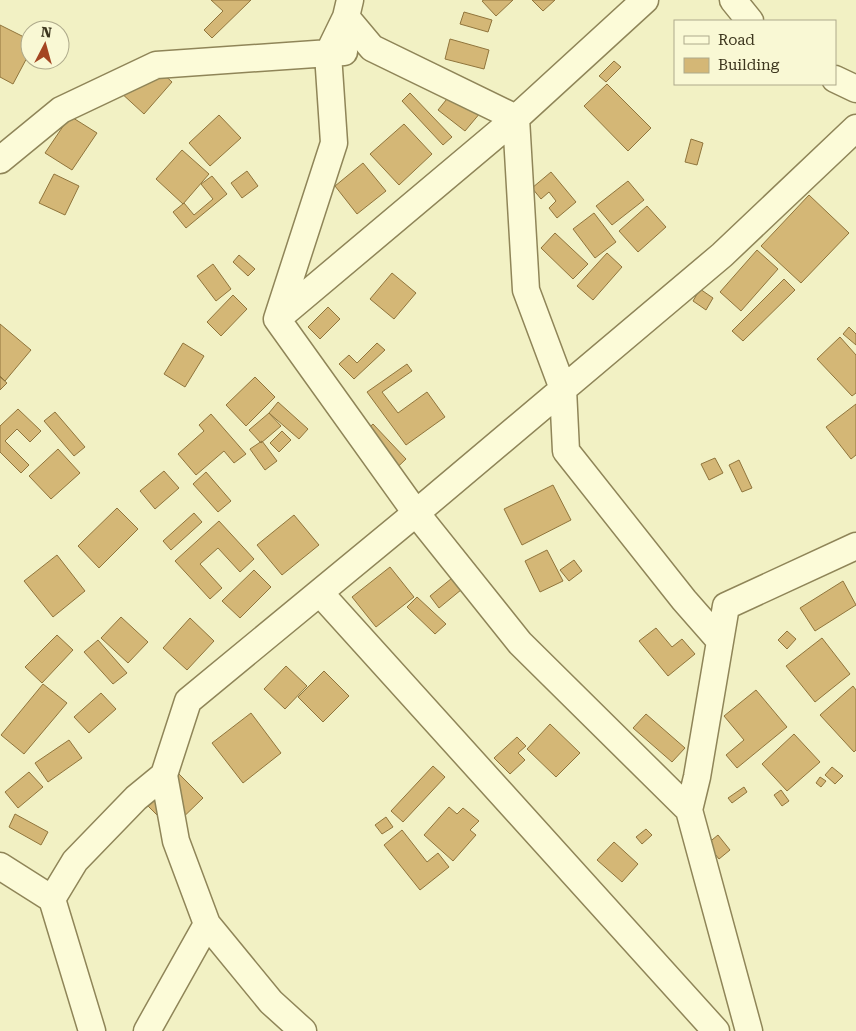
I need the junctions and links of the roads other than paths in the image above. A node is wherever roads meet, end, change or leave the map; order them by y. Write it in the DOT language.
graph roads {
  1 [pos="645,0"];
  2 [pos="733,0"];
  3 [pos="348,8"];
  4 [pos="749,20"];
  5 [pos="372,48"];
  6 [pos="328,54"];
  7 [pos="836,79"];
  8 [pos="856,89"];
  9 [pos="516,118"];
  10 [pos="856,128"];
  11 [pos="0,160"];
  12 [pos="277,319"];
  13 [pos="563,389"];
  14 [pos="416,513"];
  15 [pos="856,546"];
  16 [pos="320,593"];
  17 [pos="720,641"];
  18 [pos="164,776"];
  19 [pos="689,810"];
  20 [pos="0,866"];
  21 [pos="52,899"];
  22 [pos="207,924"];
  23 [pos="92,1031"];
  24 [pos="147,1031"];
  25 [pos="303,1031"];
  26 [pos="716,1031"];
  27 [pos="749,1031"];
  1 -- 9 [label="street"];
  2 -- 4 [label="street"];
  3 -- 5 [label="street"];
  3 -- 6 [label="street"];
  5 -- 6 [label="street"];
  5 -- 9 [label="street"];
  6 -- 11 [label="street"];
  6 -- 12 [label="street"];
  7 -- 8 [label="street"];
  9 -- 12 [label="street"];
  9 -- 13 [label="street"];
  10 -- 13 [label="street"];
  12 -- 14 [label="street"];
  13 -- 14 [label="street"];
  13 -- 17 [label="street"];
  14 -- 16 [label="street"];
  14 -- 19 [label="street"];
  15 -- 17 [label="street"];
  16 -- 18 [label="street"];
  16 -- 26 [label="street"];
  17 -- 19 [label="street"];
  18 -- 21 [label="street"];
  18 -- 22 [label="street"];
  19 -- 27 [label="street"];
  20 -- 21 [label="street"];
  21 -- 23 [label="street"];
  22 -- 24 [label="street"];
  22 -- 25 [label="street"];
}
